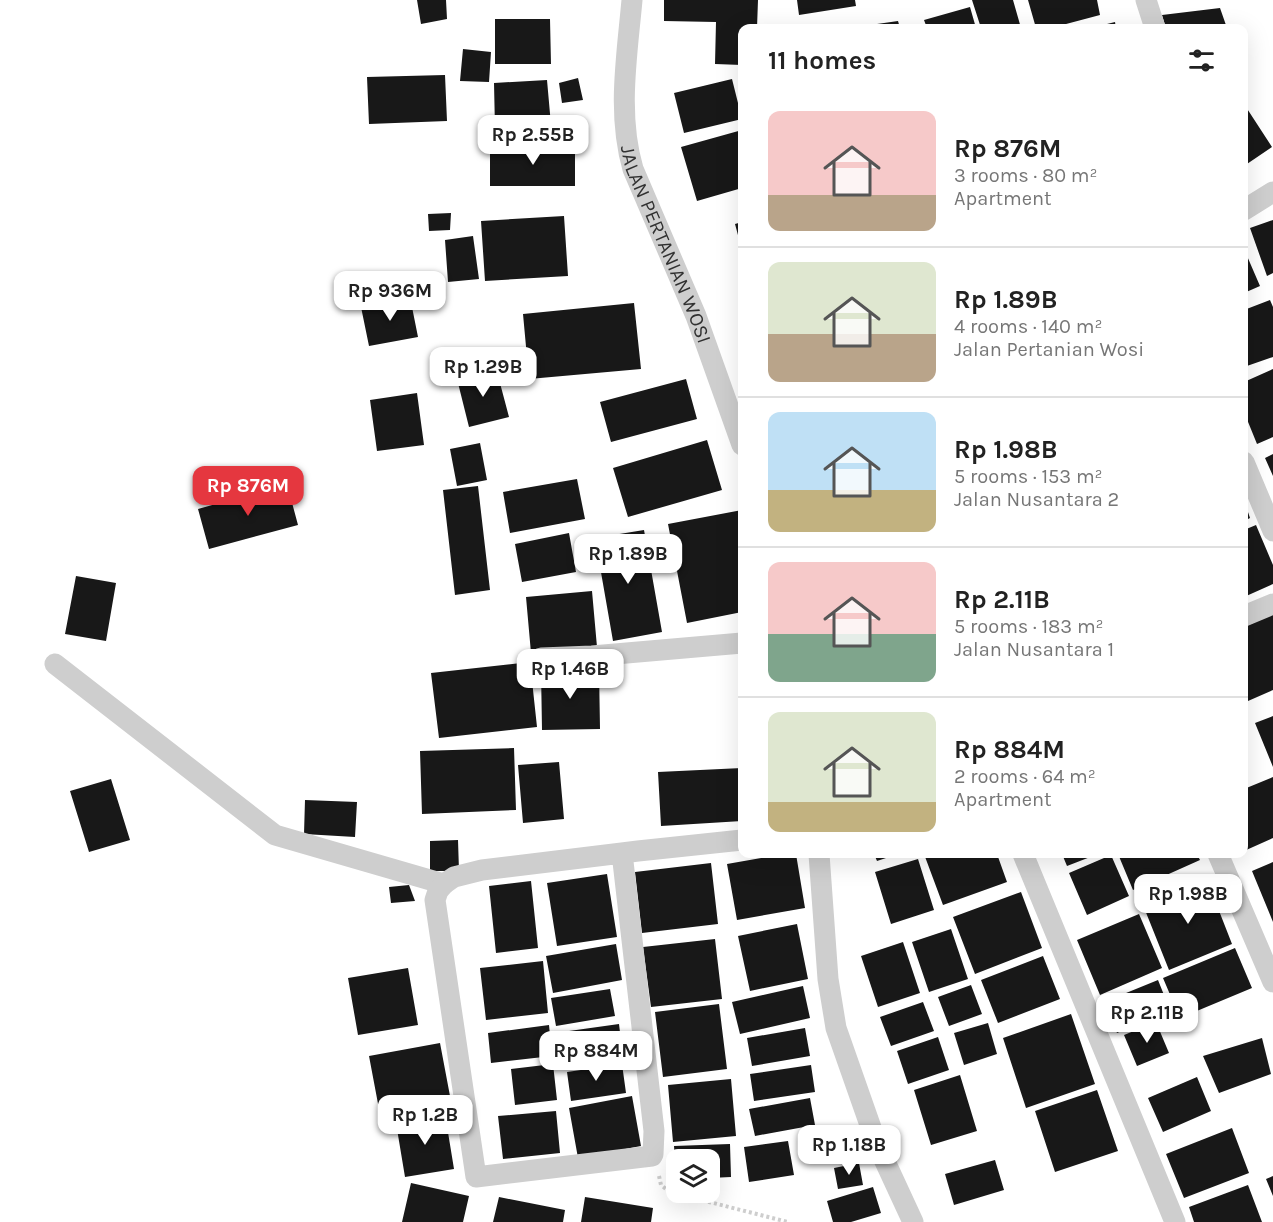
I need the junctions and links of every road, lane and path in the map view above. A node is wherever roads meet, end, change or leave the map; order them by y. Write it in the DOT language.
graph roads {
  1 [pos="632,0"];
  2 [pos="1146,0"];
  3 [pos="1154,24"];
  4 [pos="1273,192"];
  5 [pos="1248,208"];
  6 [pos="738,435"];
  7 [pos="1248,472"];
  8 [pos="1273,531"];
  9 [pos="1273,604"];
  10 [pos="1248,613"];
  11 [pos="738,643"];
  12 [pos="541,658"];
  13 [pos="55,664"];
  14 [pos="738,840"];
  15 [pos="622,853"];
  16 [pos="819,858"];
  17 [pos="1025,858"];
  18 [pos="1220,858"];
  19 [pos="444,884"];
  20 [pos="1273,982"];
  21 [pos="652,1156"];
  22 [pos="788,1222"];
  23 [pos="913,1222"];
  24 [pos="1175,1222"];
  1 -- 6 [label="street, JALAN PERTANIAN WOSI"];
  2 -- 3 [label="street"];
  4 -- 5 [label="street"];
  7 -- 8 [label="street"];
  9 -- 10 [label="street"];
  11 -- 12 [label="street"];
  13 -- 19 [label="street"];
  14 -- 15 [label="street"];
  15 -- 19 [label="street"];
  15 -- 21 [label="street"];
  16 -- 23 [label="street"];
  17 -- 24 [label="street"];
  18 -- 20 [label="street"];
  19 -- 21 [label="street"];
  21 -- 22 [label="path"];
}
